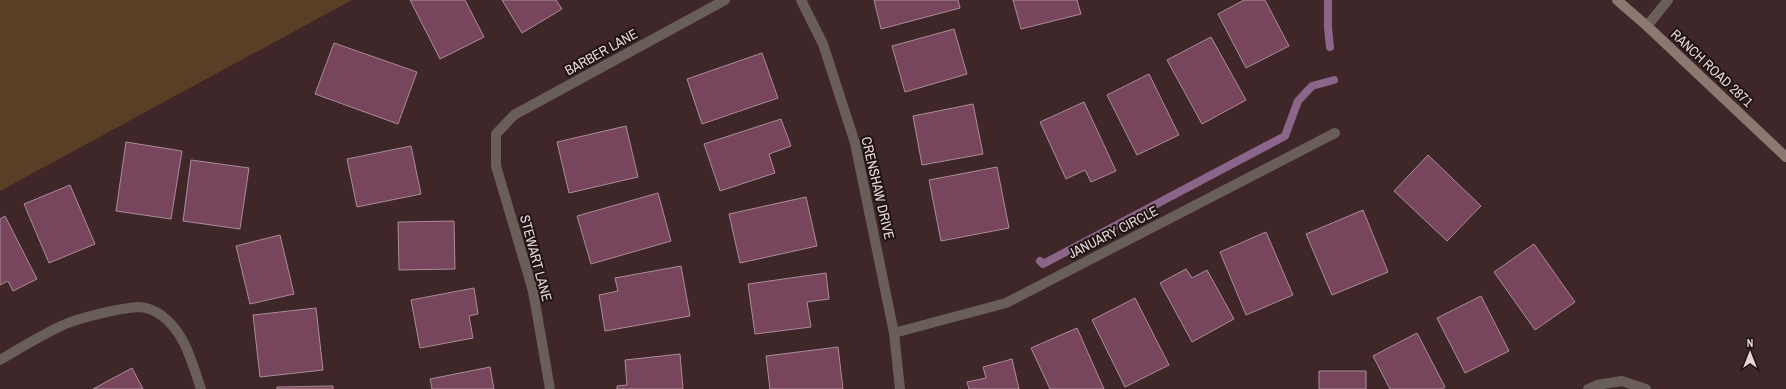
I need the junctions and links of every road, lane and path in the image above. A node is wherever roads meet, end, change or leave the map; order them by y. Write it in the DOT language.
graph roads {
  1 [pos="725,0"];
  2 [pos="801,0"];
  3 [pos="1617,0"];
  4 [pos="1668,0"];
  5 [pos="1647,26"];
  6 [pos="1335,133"];
  7 [pos="496,134"];
  8 [pos="1786,157"];
  9 [pos="894,333"];
  10 [pos="0,360"];
  11 [pos="201,389"];
  12 [pos="550,389"];
  13 [pos="900,389"];
  14 [pos="1588,389"];
  15 [pos="1646,389"];
  1 -- 7 [label="street, BARBER LANE"];
  2 -- 9 [label="street, CRENSHAW DRIVE"];
  3 -- 5 [label="main road, RANCH ROAD 2871"];
  4 -- 5 [label="street"];
  5 -- 8 [label="main road, RANCH ROAD 2871"];
  6 -- 9 [label="street, JANUARY CIRCLE"];
  7 -- 12 [label="street, STEWART LANE"];
  9 -- 13 [label="street, CRENSHAW DRIVE"];
  10 -- 11 [label="street"];
  14 -- 15 [label="street"];
}
